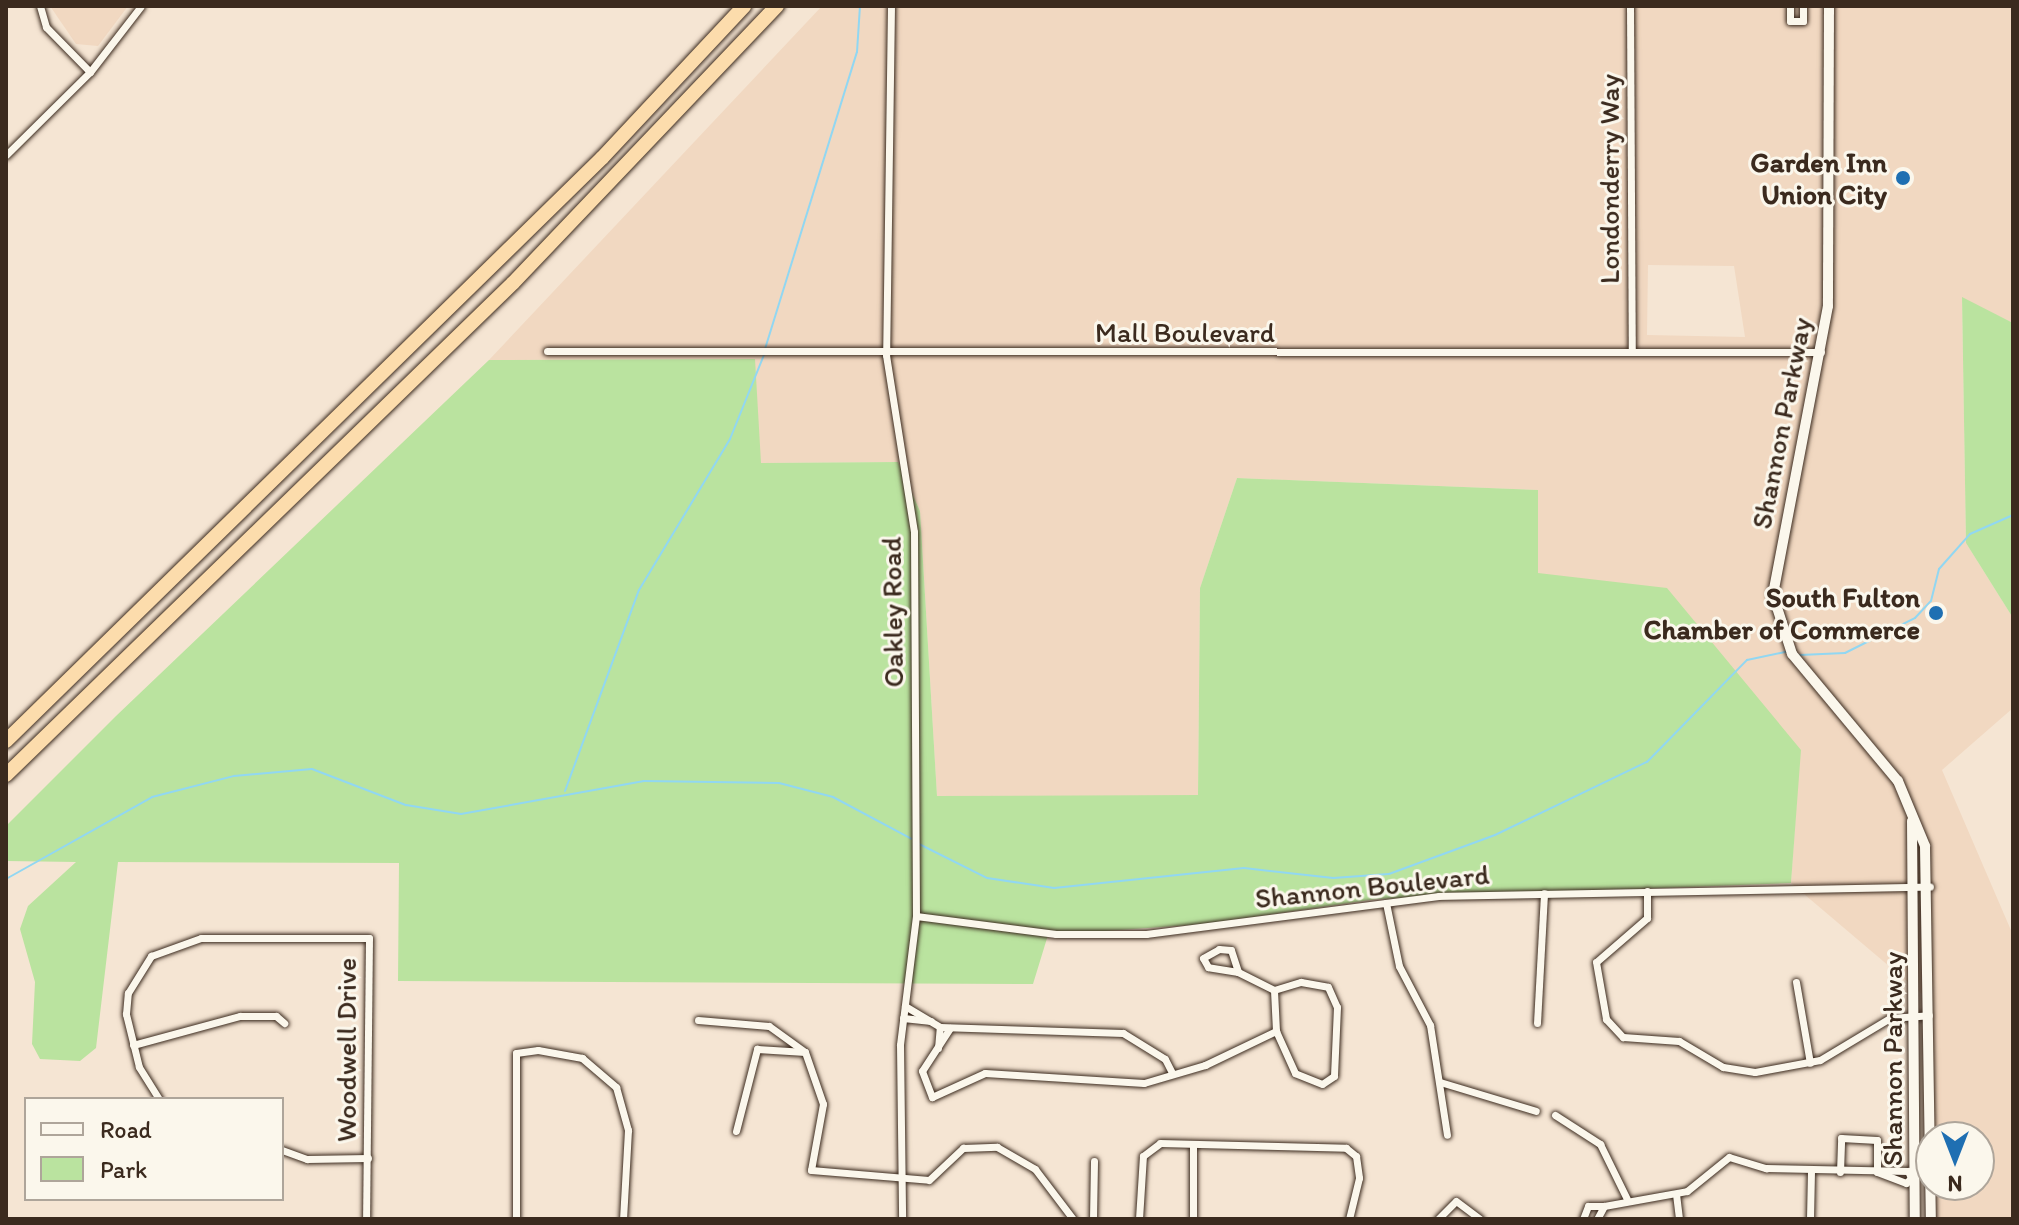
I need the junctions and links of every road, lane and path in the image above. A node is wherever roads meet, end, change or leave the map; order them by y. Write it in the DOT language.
graph roads {
  1 [pos="40,6"];
  2 [pos="141,6"];
  3 [pos="744,6"];
  4 [pos="777,6"];
  5 [pos="891,6"];
  6 [pos="1630,6"];
  7 [pos="1790,6"];
  8 [pos="1803,6"];
  9 [pos="1829,6"];
  10 [pos="90,72"];
  11 [pos="6,155"];
  12 [pos="547,351"];
  13 [pos="1632,352"];
  14 [pos="1823,352"];
  15 [pos="886,355"];
  16 [pos="6,741"];
  17 [pos="6,775"];
  18 [pos="1909,803"];
  19 [pos="1917,887"];
  20 [pos="1931,887"];
  21 [pos="1647,891"];
  22 [pos="1544,893"];
  23 [pos="1386,903"];
  24 [pos="916,916"];
  25 [pos="1238,972"];
  26 [pos="1796,982"];
  27 [pos="1274,990"];
  28 [pos="905,1006"];
  29 [pos="1916,1015"];
  30 [pos="1931,1015"];
  31 [pos="903,1018"];
  32 [pos="698,1020"];
  33 [pos="931,1021"];
  34 [pos="284,1023"];
  35 [pos="1537,1023"];
  36 [pos="940,1027"];
  37 [pos="950,1028"];
  38 [pos="1276,1031"];
  39 [pos="133,1045"];
  40 [pos="938,1048"];
  41 [pos="805,1052"];
  42 [pos="1810,1063"];
  43 [pos="1172,1073"];
  44 [pos="1440,1082"];
  45 [pos="158,1097"];
  46 [pos="1536,1111"];
  47 [pos="1555,1115"];
  48 [pos="736,1131"];
  49 [pos="1447,1135"];
  50 [pos="1193,1146"];
  51 [pos="284,1151"];
  52 [pos="368,1158"];
  53 [pos="1094,1161"];
  54 [pos="1811,1171"];
  55 [pos="1840,1172"];
  56 [pos="902,1180"];
  57 [pos="1676,1194"];
  58 [pos="1627,1199"];
  59 [pos="1604,1206"];
  60 [pos="366,1219"];
  61 [pos="516,1219"];
  62 [pos="623,1219"];
  63 [pos="902,1219"];
  64 [pos="1073,1219"];
  65 [pos="1093,1219"];
  66 [pos="1139,1219"];
  67 [pos="1193,1219"];
  68 [pos="1349,1219"];
  69 [pos="1438,1219"];
  70 [pos="1480,1219"];
  71 [pos="1583,1219"];
  72 [pos="1597,1219"];
  73 [pos="1679,1219"];
  74 [pos="1810,1219"];
  75 [pos="1915,1219"];
  76 [pos="1931,1219"];
  1 -- 10 [label="street"];
  2 -- 10 [label="street"];
  3 -- 16 [label="highway"];
  4 -- 17 [label="highway"];
  5 -- 15 [label="street, Oakley Road"];
  6 -- 13 [label="street, Londonderry Way"];
  7 -- 8 [label="street"];
  9 -- 14 [label="street, Shannon Parkway"];
  10 -- 11 [label="street"];
  12 -- 15 [label="street, Mall Boulevard"];
  13 -- 14 [label="street, Mall Boulevard"];
  13 -- 15 [label="street, Mall Boulevard"];
  14 -- 18 [label="street, Shannon Parkway"];
  15 -- 24 [label="street, Oakley Road"];
  18 -- 19 [label="street, Shannon Parkway"];
  18 -- 20 [label="street, Shannon Parkway"];
  19 -- 20 [label="street, Shannon Boulevard"];
  19 -- 21 [label="street, Shannon Boulevard"];
  19 -- 29 [label="street, Shannon Parkway"];
  20 -- 30 [label="street, Shannon Parkway"];
  21 -- 22 [label="street, Shannon Boulevard"];
  21 -- 42 [label="street"];
  22 -- 23 [label="street, Shannon Boulevard"];
  22 -- 35 [label="street"];
  23 -- 24 [label="street, Shannon Boulevard"];
  23 -- 44 [label="street"];
  24 -- 28 [label="street, Oakley Road"];
  25 -- 25 [label="street"];
  25 -- 27 [label="street"];
  26 -- 42 [label="street"];
  27 -- 38 [label="street"];
  27 -- 38 [label="street"];
  28 -- 31 [label="street, Oakley Road"];
  28 -- 33 [label="street"];
  29 -- 30 [label="street"];
  29 -- 42 [label="street"];
  29 -- 75 [label="street, Shannon Parkway"];
  30 -- 76 [label="street, Shannon Parkway"];
  31 -- 33 [label="street"];
  31 -- 56 [label="street, Oakley Road"];
  32 -- 41 [label="street"];
  33 -- 36 [label="street"];
  34 -- 39 [label="street"];
  36 -- 37 [label="street"];
  36 -- 40 [label="street"];
  37 -- 40 [label="street"];
  37 -- 43 [label="street"];
  38 -- 43 [label="street"];
  39 -- 45 [label="street, Woodwell Drive"];
  39 -- 52 [label="street, Woodwell Drive"];
  40 -- 43 [label="street"];
  41 -- 48 [label="street"];
  41 -- 56 [label="street"];
  44 -- 46 [label="street"];
  44 -- 49 [label="street"];
  47 -- 58 [label="street"];
  50 -- 66 [label="street"];
  50 -- 67 [label="street"];
  50 -- 68 [label="street"];
  51 -- 52 [label="street, Woodwell Drive"];
  52 -- 60 [label="street, Woodwell Drive"];
  53 -- 65 [label="street"];
  54 -- 55 [label="street"];
  54 -- 57 [label="street"];
  54 -- 74 [label="street"];
  55 -- 55 [label="street"];
  56 -- 63 [label="street, Oakley Road"];
  56 -- 64 [label="street"];
  57 -- 58 [label="street"];
  57 -- 73 [label="street"];
  58 -- 59 [label="street"];
  59 -- 71 [label="street"];
  59 -- 72 [label="street"];
  61 -- 62 [label="street"];
  69 -- 70 [label="street"];
}
